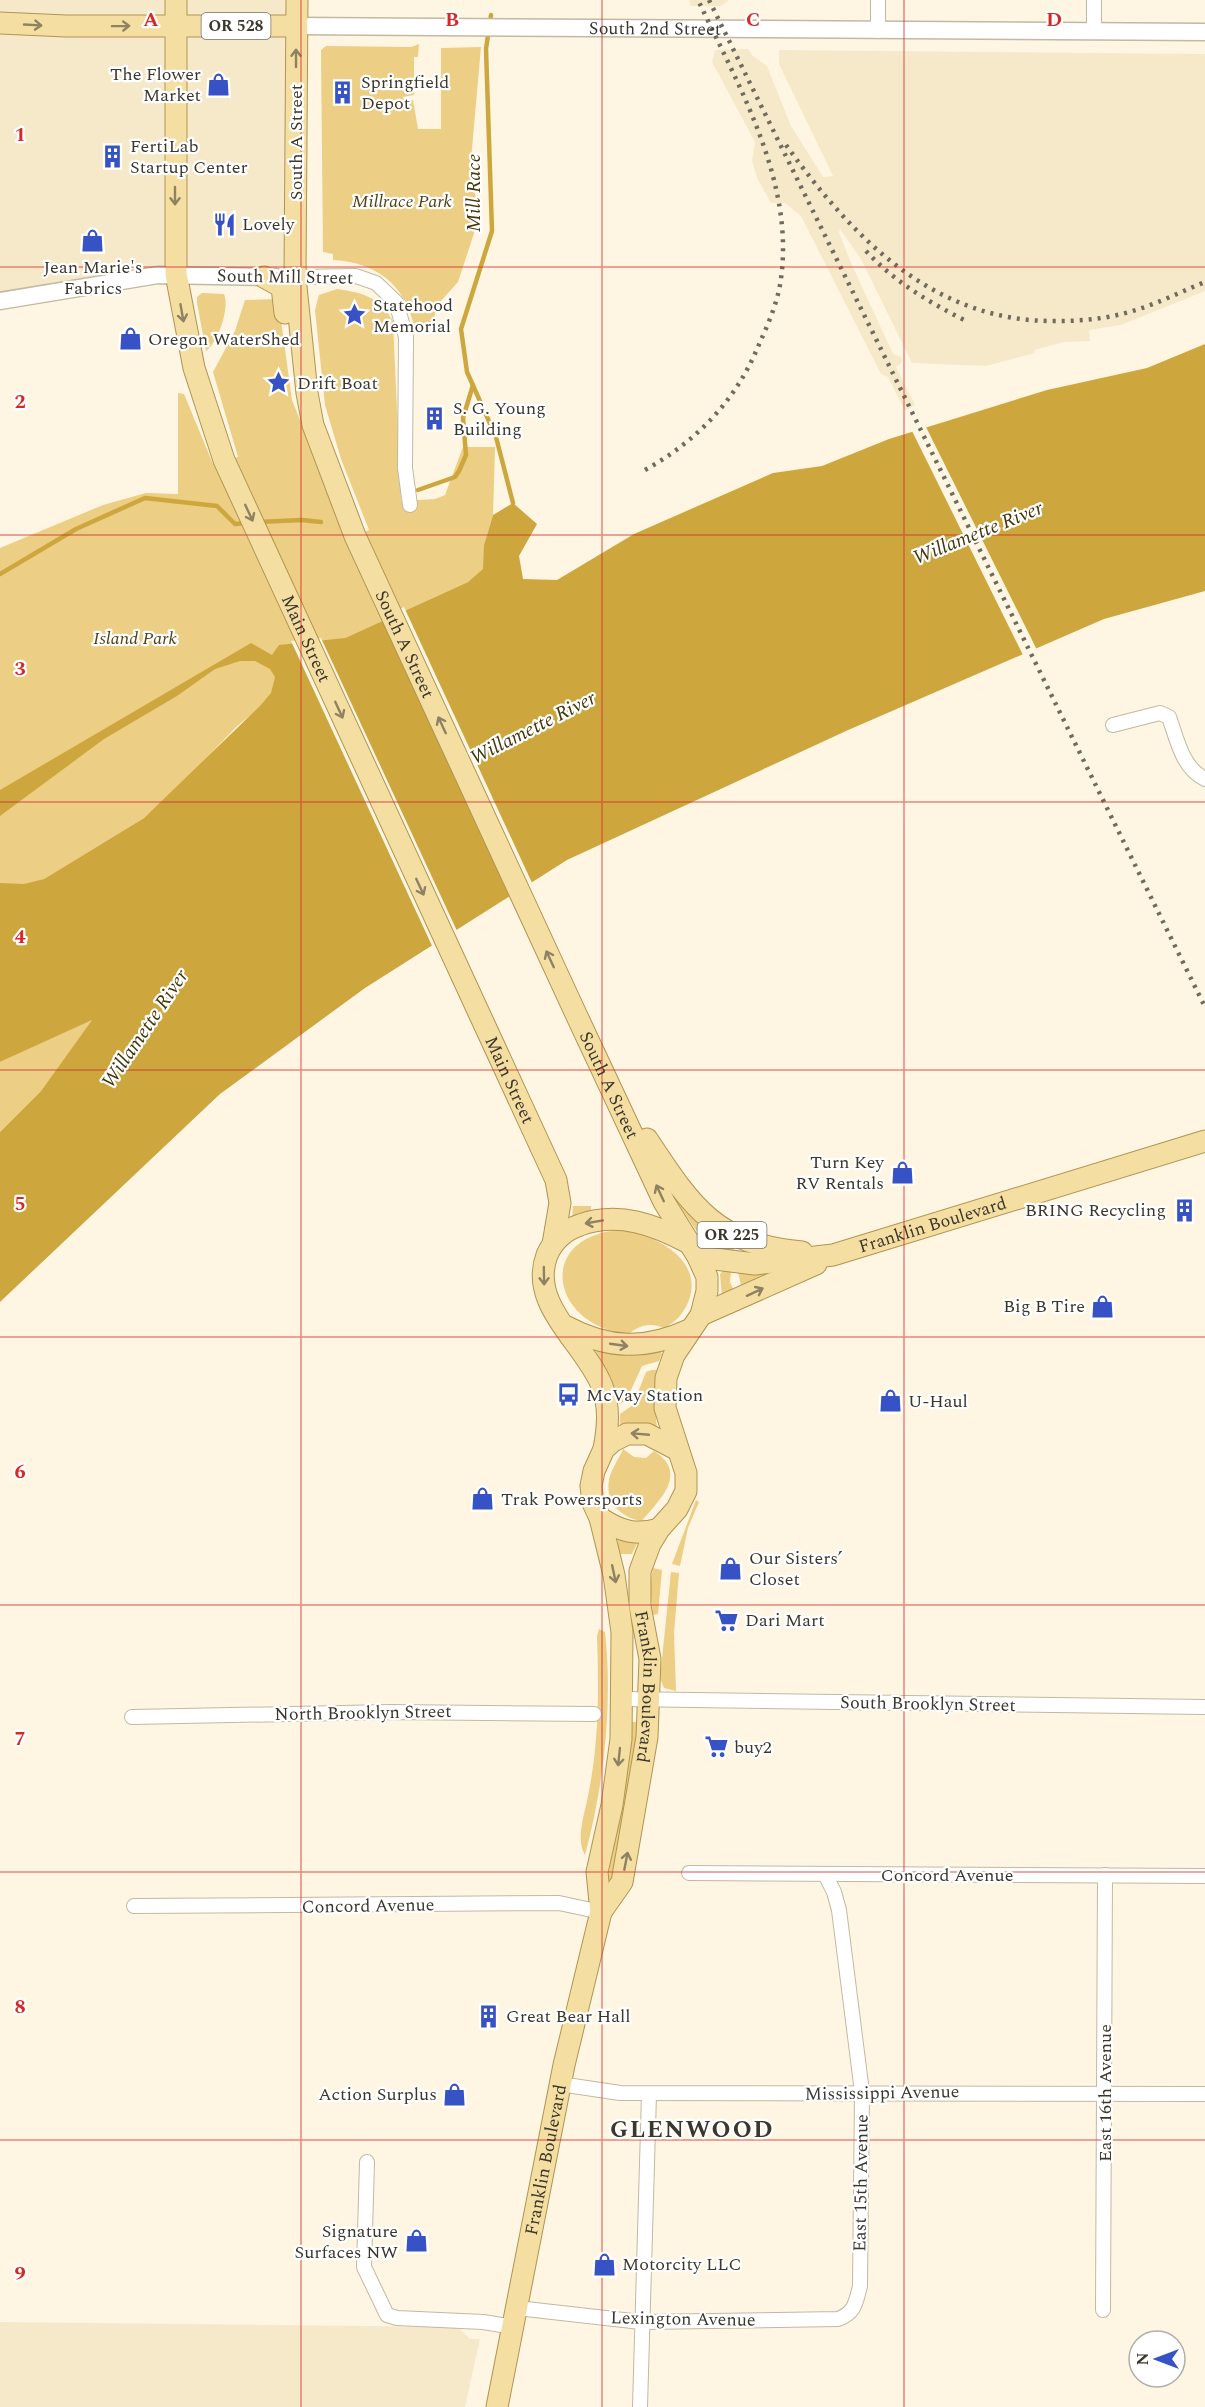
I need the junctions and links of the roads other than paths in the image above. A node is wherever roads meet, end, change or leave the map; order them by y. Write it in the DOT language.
graph roads {
  1 [pos="176,0"];
  2 [pos="297,0"];
  3 [pos="878,0"];
  4 [pos="1094,0"];
  5 [pos="0,23"];
  6 [pos="176,25"];
  7 [pos="296,26"];
  8 [pos="878,31"];
  9 [pos="1094,31"];
  10 [pos="1205,32"];
  11 [pos="176,274"];
  12 [pos="264,277"];
  13 [pos="295,277"];
  14 [pos="0,302"];
  15 [pos="327,466"];
  16 [pos="410,505"];
  17 [pos="1113,724"];
  18 [pos="1205,779"];
  19 [pos="609,1082"];
  20 [pos="1205,1142"];
  21 [pos="553,1244"];
  22 [pos="694,1250"];
  23 [pos="833,1255"];
  24 [pos="695,1323"];
  25 [pos="564,1325"];
  26 [pos="604,1449"];
  27 [pos="678,1450"];
  28 [pos="600,1518"];
  29 [pos="658,1529"];
  30 [pos="623,1699"];
  31 [pos="650,1700"];
  32 [pos="1205,1707"];
  33 [pos="594,1714"];
  34 [pos="132,1717"];
  35 [pos="688,1873"];
  36 [pos="825,1874"];
  37 [pos="1105,1875"];
  38 [pos="1205,1876"];
  39 [pos="134,1906"];
  40 [pos="601,1912"];
  41 [pos="560,2084"];
  42 [pos="862,2092"];
  43 [pos="1106,2093"];
  44 [pos="649,2094"];
  45 [pos="1205,2094"];
  46 [pos="367,2162"];
  47 [pos="1103,2310"];
  48 [pos="849,2315"];
  49 [pos="516,2317"];
  50 [pos="641,2322"];
  51 [pos="497,2407"];
  52 [pos="640,2407"];
  1 -- 6 [label="main road, Main Street"];
  2 -- 7 [label="main road, South A Street"];
  3 -- 8 [label="street"];
  4 -- 9 [label="street"];
  5 -- 6 [label="main road, OR 528, one-way"];
  6 -- 7 [label="main road, South 2nd Street / OR 528"];
  6 -- 11 [label="main road, Main Street, one-way"];
  7 -- 8 [label="street, South 2nd Street"];
  13 -- 7 [label="main road, South A Street, one-way"];
  8 -- 9 [label="street, South 2nd Street"];
  9 -- 10 [label="street, South 2nd Street"];
  11 -- 12 [label="street, South Mill Street"];
  11 -- 14 [label="street, South Mill Street"];
  11 -- 21 [label="main road, Main Street, one-way"];
  12 -- 13 [label="street, South Mill Street"];
  12 -- 15 [label="main road"];
  13 -- 15 [label="main road, South A Street"];
  13 -- 16 [label="street, South Mill Street"];
  19 -- 15 [label="main road, South A Street, one-way"];
  17 -- 18 [label="street"];
  22 -- 19 [label="main road, South A Street, one-way"];
  19 -- 23 [label="main road, OR 225"];
  20 -- 23 [label="main road, Franklin Boulevard / OR 225"];
  22 -- 21 [label="main road, Franklin Boulevard, one-way"];
  21 -- 25 [label="main road, Franklin Boulevard, one-way"];
  22 -- 23 [label="main road, Franklin Boulevard / OR 225"];
  22 -- 24 [label="main road, Franklin Boulevard"];
  24 -- 23 [label="main road, Franklin Boulevard / OR 225, one-way"];
  25 -- 24 [label="main road, Franklin Boulevard, one-way"];
  24 -- 27 [label="main road, Franklin Boulevard"];
  25 -- 26 [label="main road, Franklin Boulevard"];
  27 -- 26 [label="main road, one-way"];
  26 -- 28 [label="main road, Franklin Boulevard"];
  27 -- 29 [label="main road, Franklin Boulevard"];
  28 -- 29 [label="main road"];
  28 -- 30 [label="main road, Franklin Boulevard, one-way"];
  29 -- 31 [label="main road, Franklin Boulevard"];
  30 -- 31 [label="street, South Brooklyn Street"];
  30 -- 40 [label="main road, Franklin Boulevard, one-way"];
  31 -- 32 [label="street, South Brooklyn Street"];
  40 -- 31 [label="main road, Franklin Boulevard, one-way"];
  33 -- 34 [label="street, North Brooklyn Street"];
  35 -- 36 [label="street, Concord Avenue"];
  36 -- 37 [label="street, Concord Avenue"];
  36 -- 42 [label="street, East 15th Avenue"];
  37 -- 38 [label="street, Concord Avenue"];
  37 -- 43 [label="street, East 16th Avenue"];
  39 -- 40 [label="street, Concord Avenue"];
  40 -- 41 [label="main road, Franklin Boulevard"];
  41 -- 44 [label="street, Mississippi Avenue"];
  41 -- 49 [label="main road, Franklin Boulevard"];
  42 -- 43 [label="street, Mississippi Avenue"];
  42 -- 44 [label="street, Mississippi Avenue"];
  42 -- 48 [label="street, East 15th Avenue"];
  43 -- 45 [label="street, Mississippi Avenue"];
  43 -- 47 [label="street, East 16th Avenue"];
  44 -- 50 [label="street"];
  46 -- 49 [label="street, Lexington Avenue"];
  48 -- 50 [label="street, Lexington Avenue"];
  49 -- 50 [label="street, Lexington Avenue"];
  49 -- 51 [label="main road, Franklin Boulevard"];
  50 -- 52 [label="street"];
}
